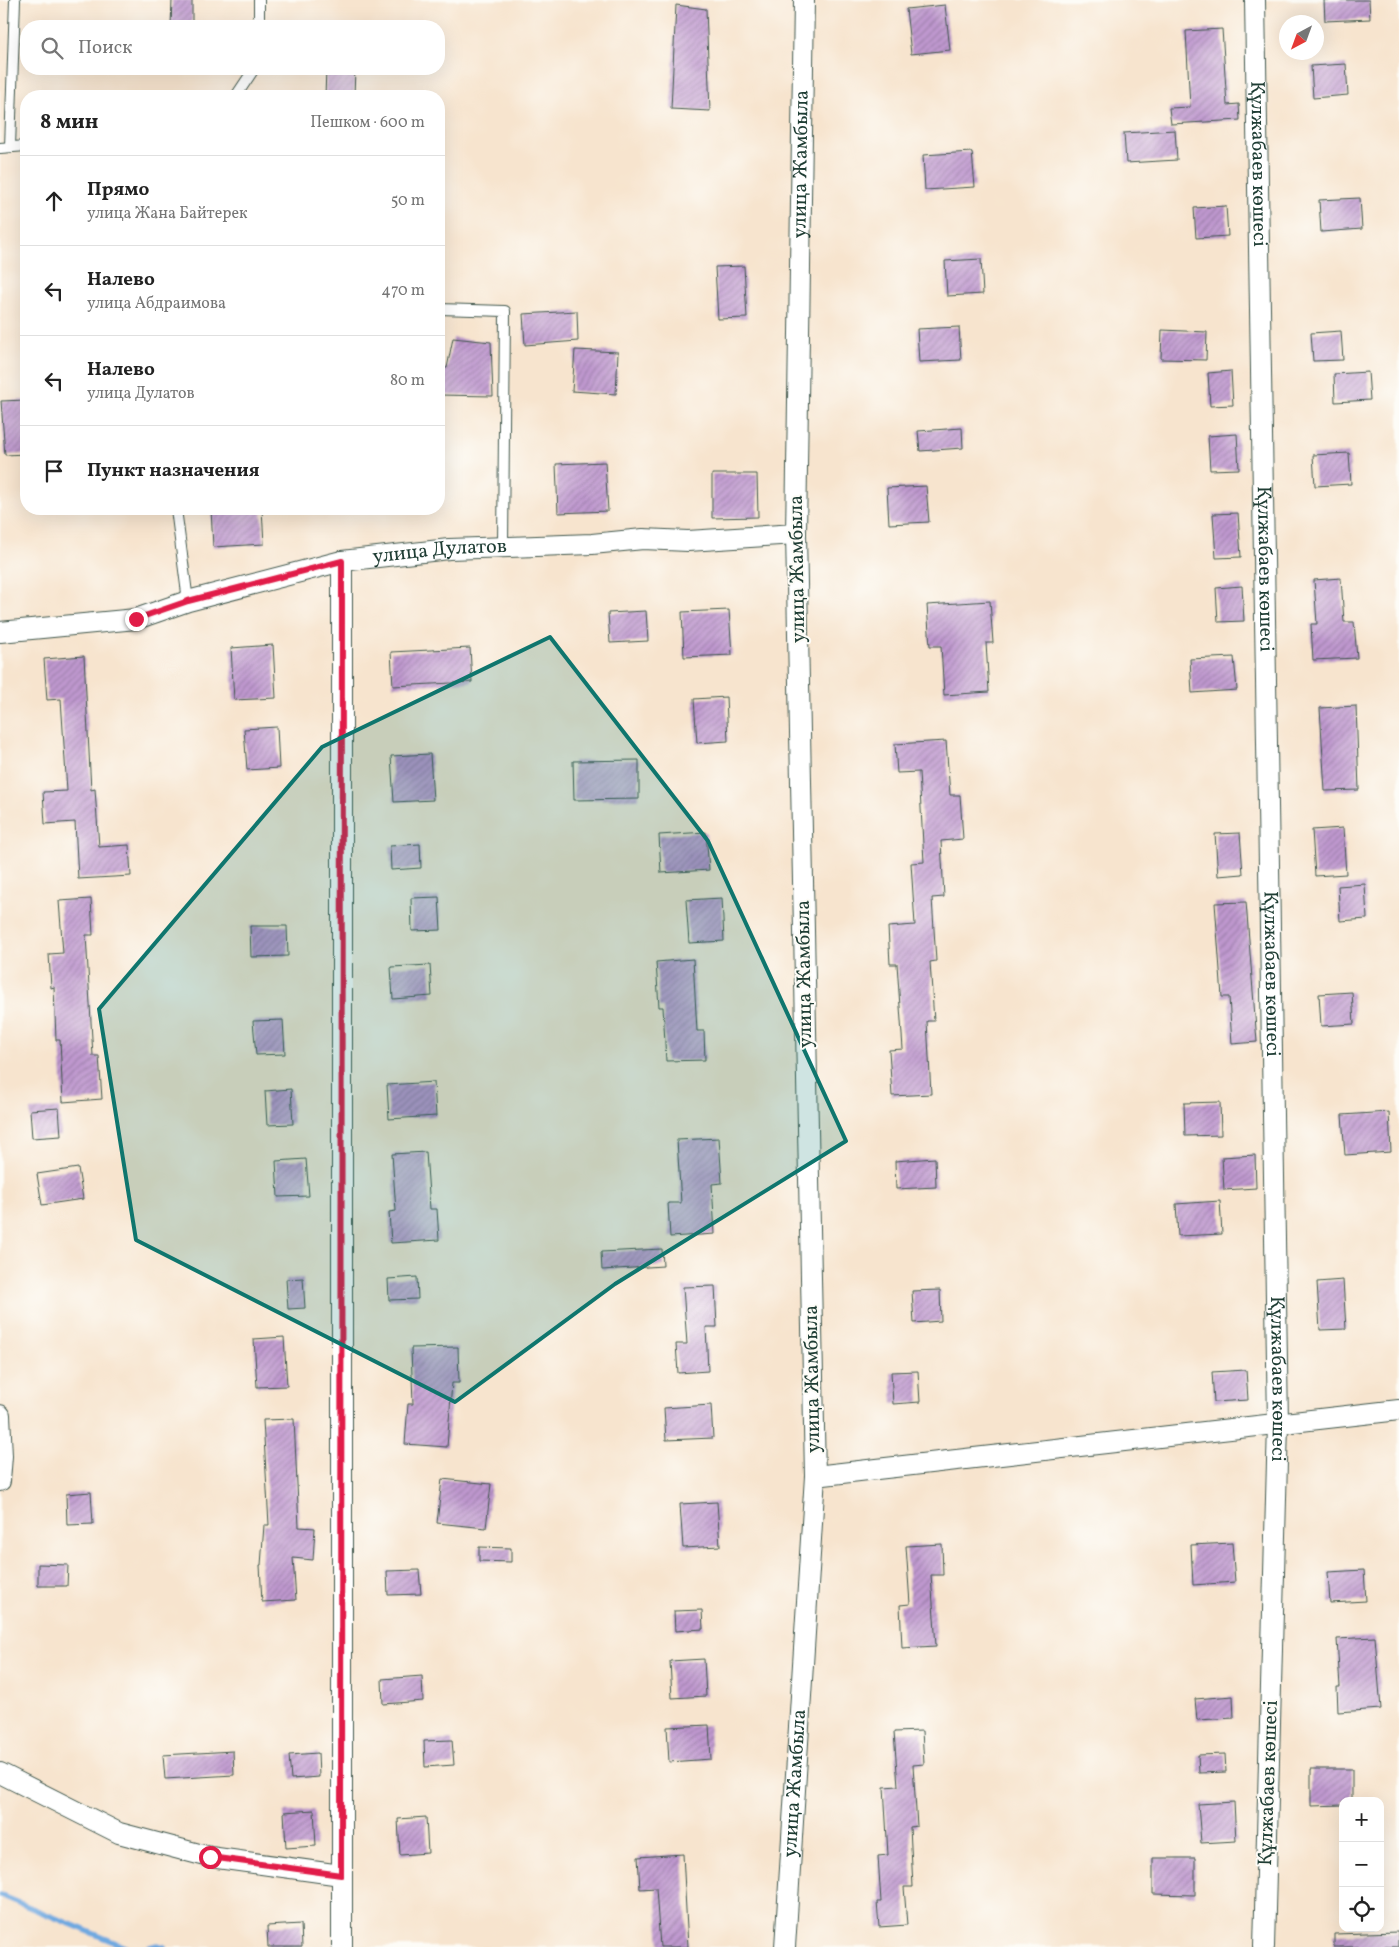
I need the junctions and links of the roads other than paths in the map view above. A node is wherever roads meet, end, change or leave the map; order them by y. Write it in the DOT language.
graph roads {
  1 [pos="15,0"];
  2 [pos="259,0"];
  3 [pos="804,0"];
  4 [pos="1255,0"];
  5 [pos="259,20"];
  6 [pos="250,75"];
  7 [pos="240,90"];
  8 [pos="20,147"];
  9 [pos="5,148"];
  10 [pos="445,309"];
  11 [pos="177,515"];
  12 [pos="796,534"];
  13 [pos="503,547"];
  14 [pos="342,561"];
  15 [pos="188,601"];
  16 [pos="0,632"];
  17 [pos="1399,1410"];
  18 [pos="0,1415"];
  19 [pos="1278,1424"];
  20 [pos="1,1455"];
  21 [pos="815,1476"];
  22 [pos="0,1481"];
  23 [pos="0,1773"];
  24 [pos="341,1875"];
  25 [pos="342,1947"];
  26 [pos="785,1947"];
  27 [pos="1264,1947"];
  1 -- 9 [label="lane"];
  2 -- 5 [label="lane"];
  3 -- 12 [label="street, улица Жамбыла"];
  4 -- 19 [label="street, Құлжабаев көшесі"];
  6 -- 7 [label="lane"];
  8 -- 9 [label="lane"];
  10 -- 13 [label="lane"];
  11 -- 15 [label="lane"];
  12 -- 13 [label="street, улица Дулатов"];
  12 -- 21 [label="street, улица Жамбыла"];
  13 -- 14 [label="street, улица Дулатов"];
  14 -- 15 [label="street, улица Дулатов"];
  14 -- 24 [label="street"];
  15 -- 16 [label="street, улица Дулатов"];
  17 -- 19 [label="street"];
  18 -- 20 [label="street"];
  19 -- 21 [label="street"];
  19 -- 27 [label="street, Құлжабаев көшесі"];
  20 -- 22 [label="street"];
  21 -- 26 [label="street, улица Жамбыла"];
  23 -- 24 [label="street"];
  24 -- 25 [label="street"];
}
